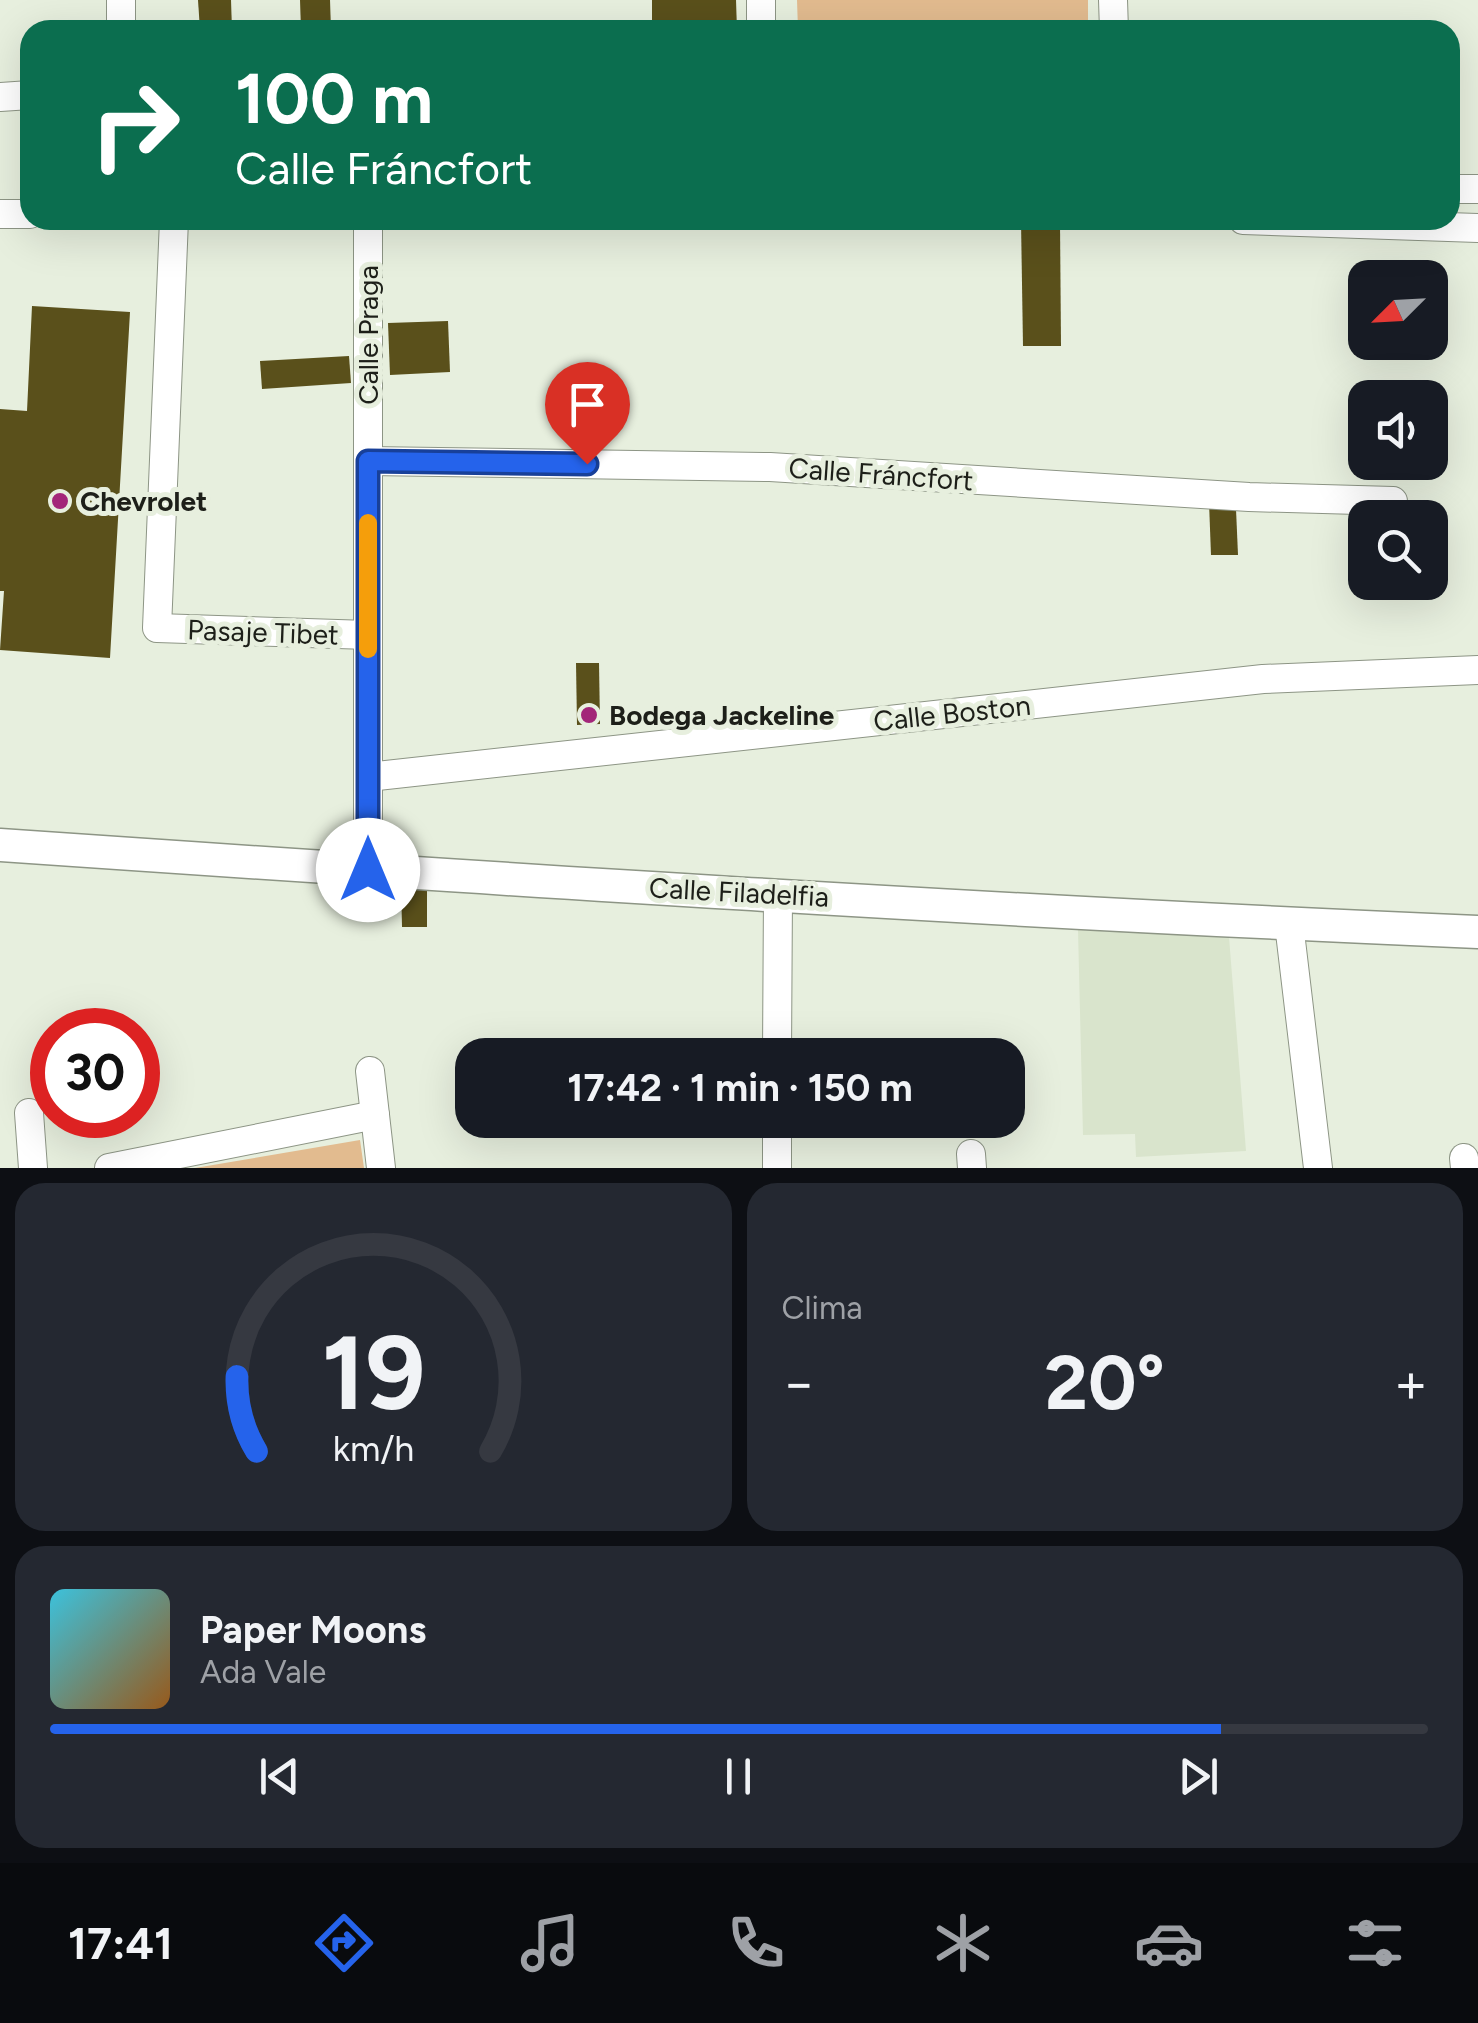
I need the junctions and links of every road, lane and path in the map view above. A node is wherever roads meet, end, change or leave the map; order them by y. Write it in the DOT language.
graph roads {
  1 [pos="174,230"];
  2 [pos="368,230"];
  3 [pos="368,461"];
  4 [pos="1356,500"];
  5 [pos="368,635"];
  6 [pos="1478,670"];
  7 [pos="368,777"];
  8 [pos="0,846"];
  9 [pos="368,870"];
  10 [pos="778,894"];
  11 [pos="1290,924"];
  12 [pos="1478,932"];
  13 [pos="777,1038"];
  14 [pos="370,1071"];
  15 [pos="29,1114"];
  16 [pos="375,1115"];
  17 [pos="777,1138"];
  18 [pos="33,1168"];
  19 [pos="109,1168"];
  20 [pos="381,1168"];
  21 [pos="777,1168"];
  22 [pos="1318,1168"];
  1 -- 5 [label="street, Pasaje Tibet"];
  2 -- 3 [label="street, Calle Praga"];
  3 -- 4 [label="street, Calle Fráncfort"];
  3 -- 5 [label="street, Calle Praga"];
  5 -- 7 [label="street, Calle Praga"];
  6 -- 7 [label="street, Calle Boston"];
  7 -- 9 [label="street, Calle Praga"];
  8 -- 9 [label="street, Calle Filadelfia"];
  9 -- 10 [label="street, Calle Filadelfia"];
  10 -- 11 [label="street, Calle Filadelfia"];
  10 -- 13 [label="street"];
  11 -- 12 [label="street, Calle Filadelfia"];
  11 -- 22 [label="street"];
  14 -- 16 [label="street"];
  15 -- 18 [label="street"];
  16 -- 19 [label="street"];
  16 -- 20 [label="street"];
  17 -- 21 [label="street"];
}
